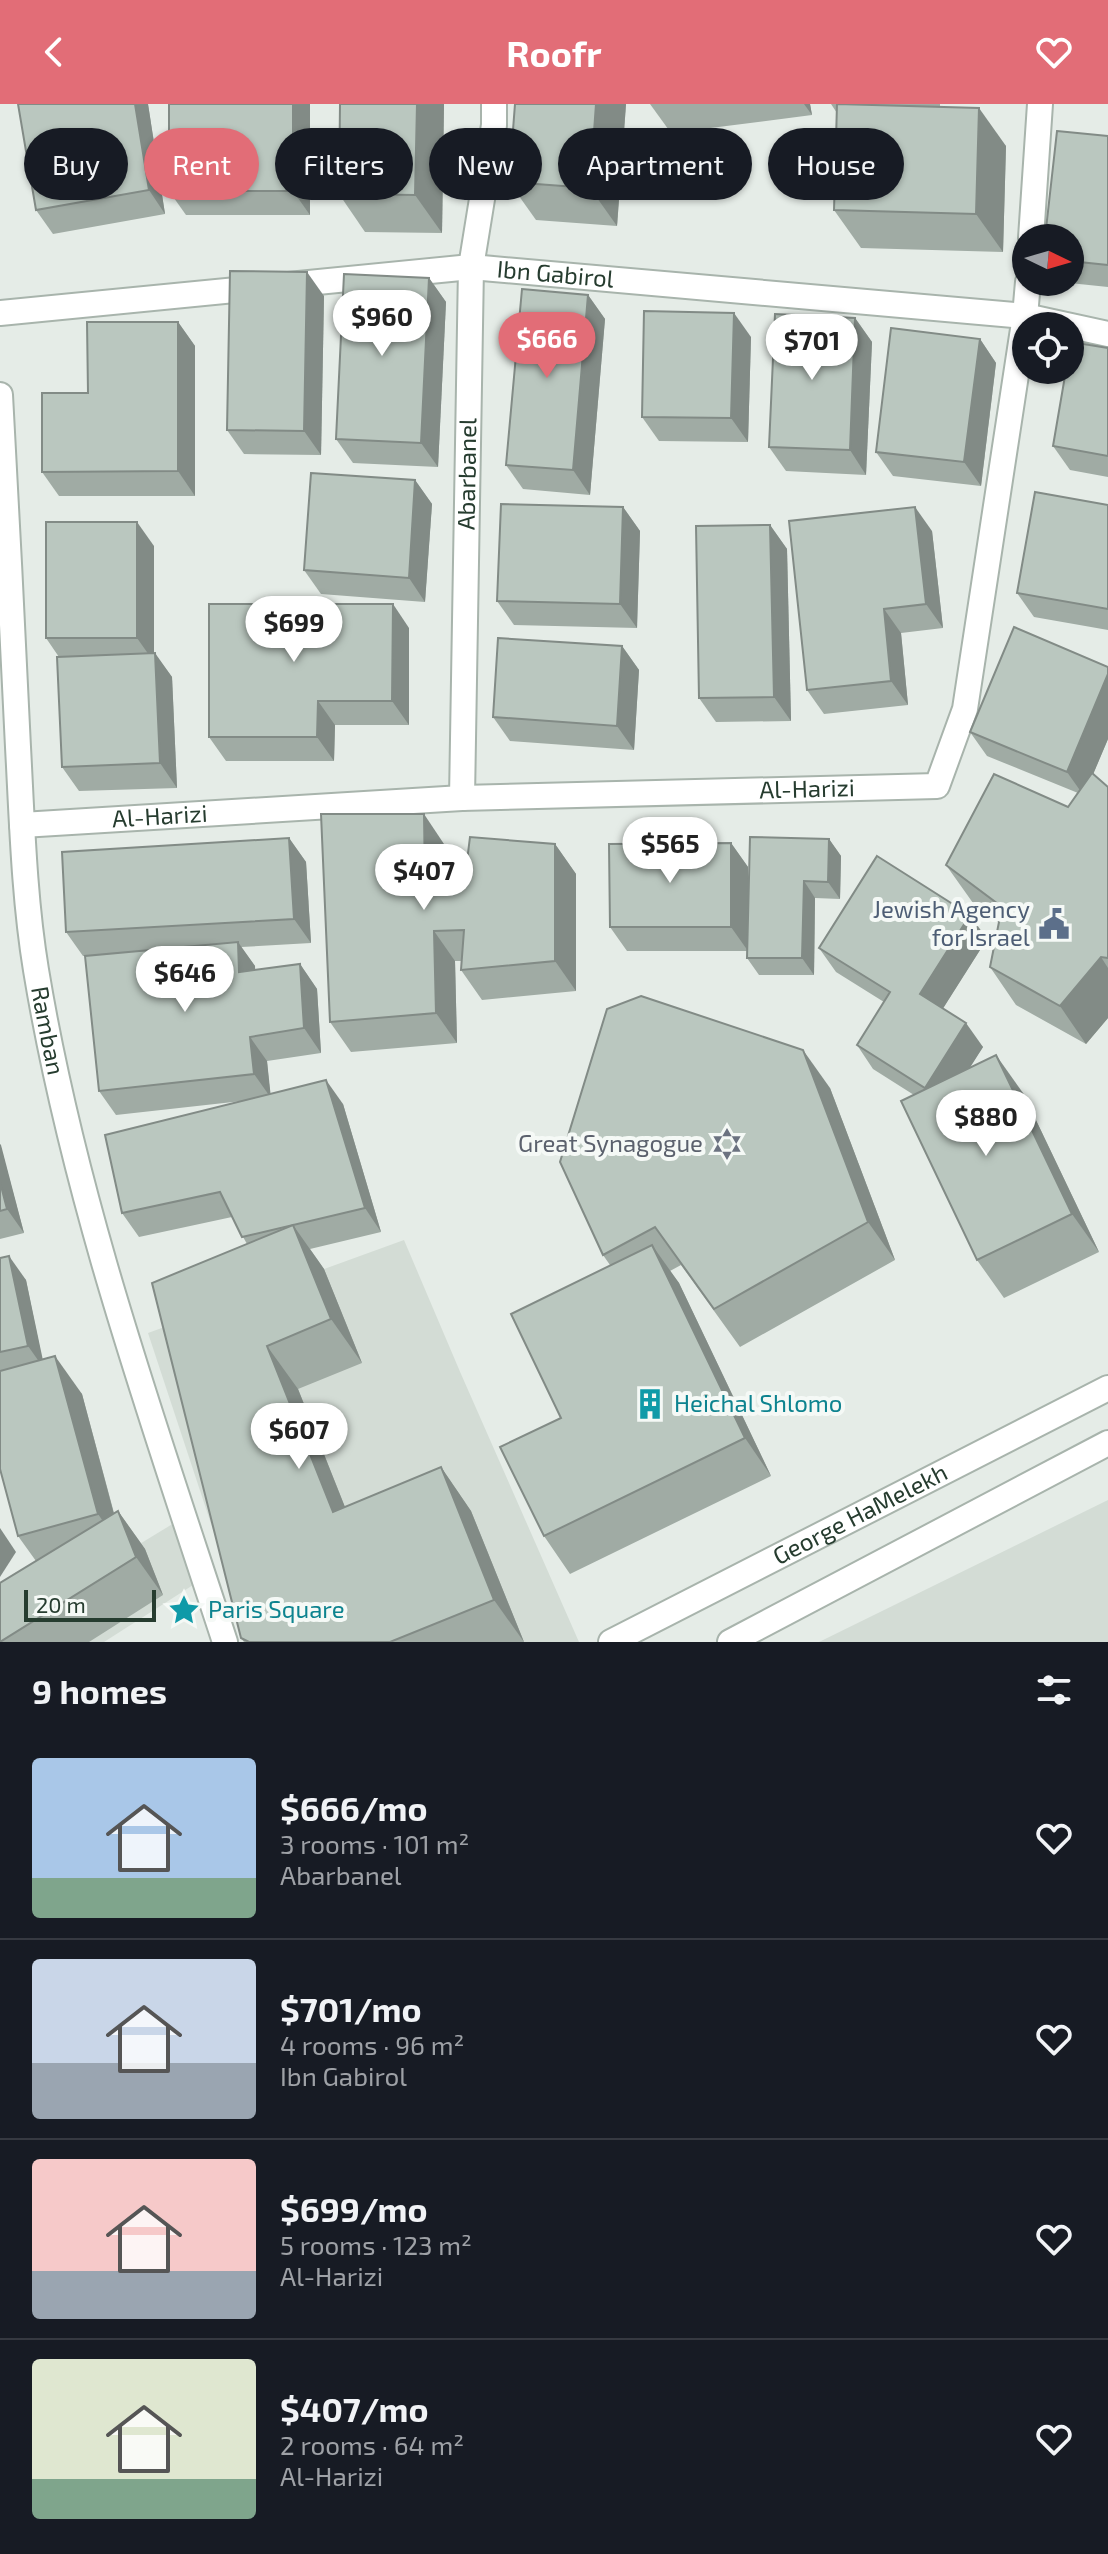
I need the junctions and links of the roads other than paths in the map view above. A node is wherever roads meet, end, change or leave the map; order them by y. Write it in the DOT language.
graph roads {
  1 [pos="494,104"];
  2 [pos="1040,104"];
  3 [pos="1032,224"];
  4 [pos="471,267"];
  5 [pos="0,313"];
  6 [pos="1012,315"];
  7 [pos="1084,329"];
  8 [pos="1108,334"];
  9 [pos="1015,384"];
  10 [pos="0,395"];
  11 [pos="462,798"];
  12 [pos="22,825"];
  13 [pos="1108,1388"];
  14 [pos="1108,1443"];
  15 [pos="225,1642"];
  16 [pos="611,1642"];
  17 [pos="730,1642"];
  1 -- 4 [label="street, Abarbanel"];
  2 -- 3 [label="street"];
  4 -- 5 [label="street, Ibn Gabirol"];
  4 -- 6 [label="street, Ibn Gabirol"];
  4 -- 11 [label="street, Abarbanel"];
  7 -- 8 [label="street, Ibn Gabirol"];
  9 -- 11 [label="street, Al-Harizi"];
  10 -- 12 [label="street, Ramban"];
  11 -- 12 [label="street, Al-Harizi"];
  12 -- 15 [label="street, Ramban"];
  13 -- 16 [label="street, George HaMelekh"];
  14 -- 17 [label="street, George HaMelekh"];
}
